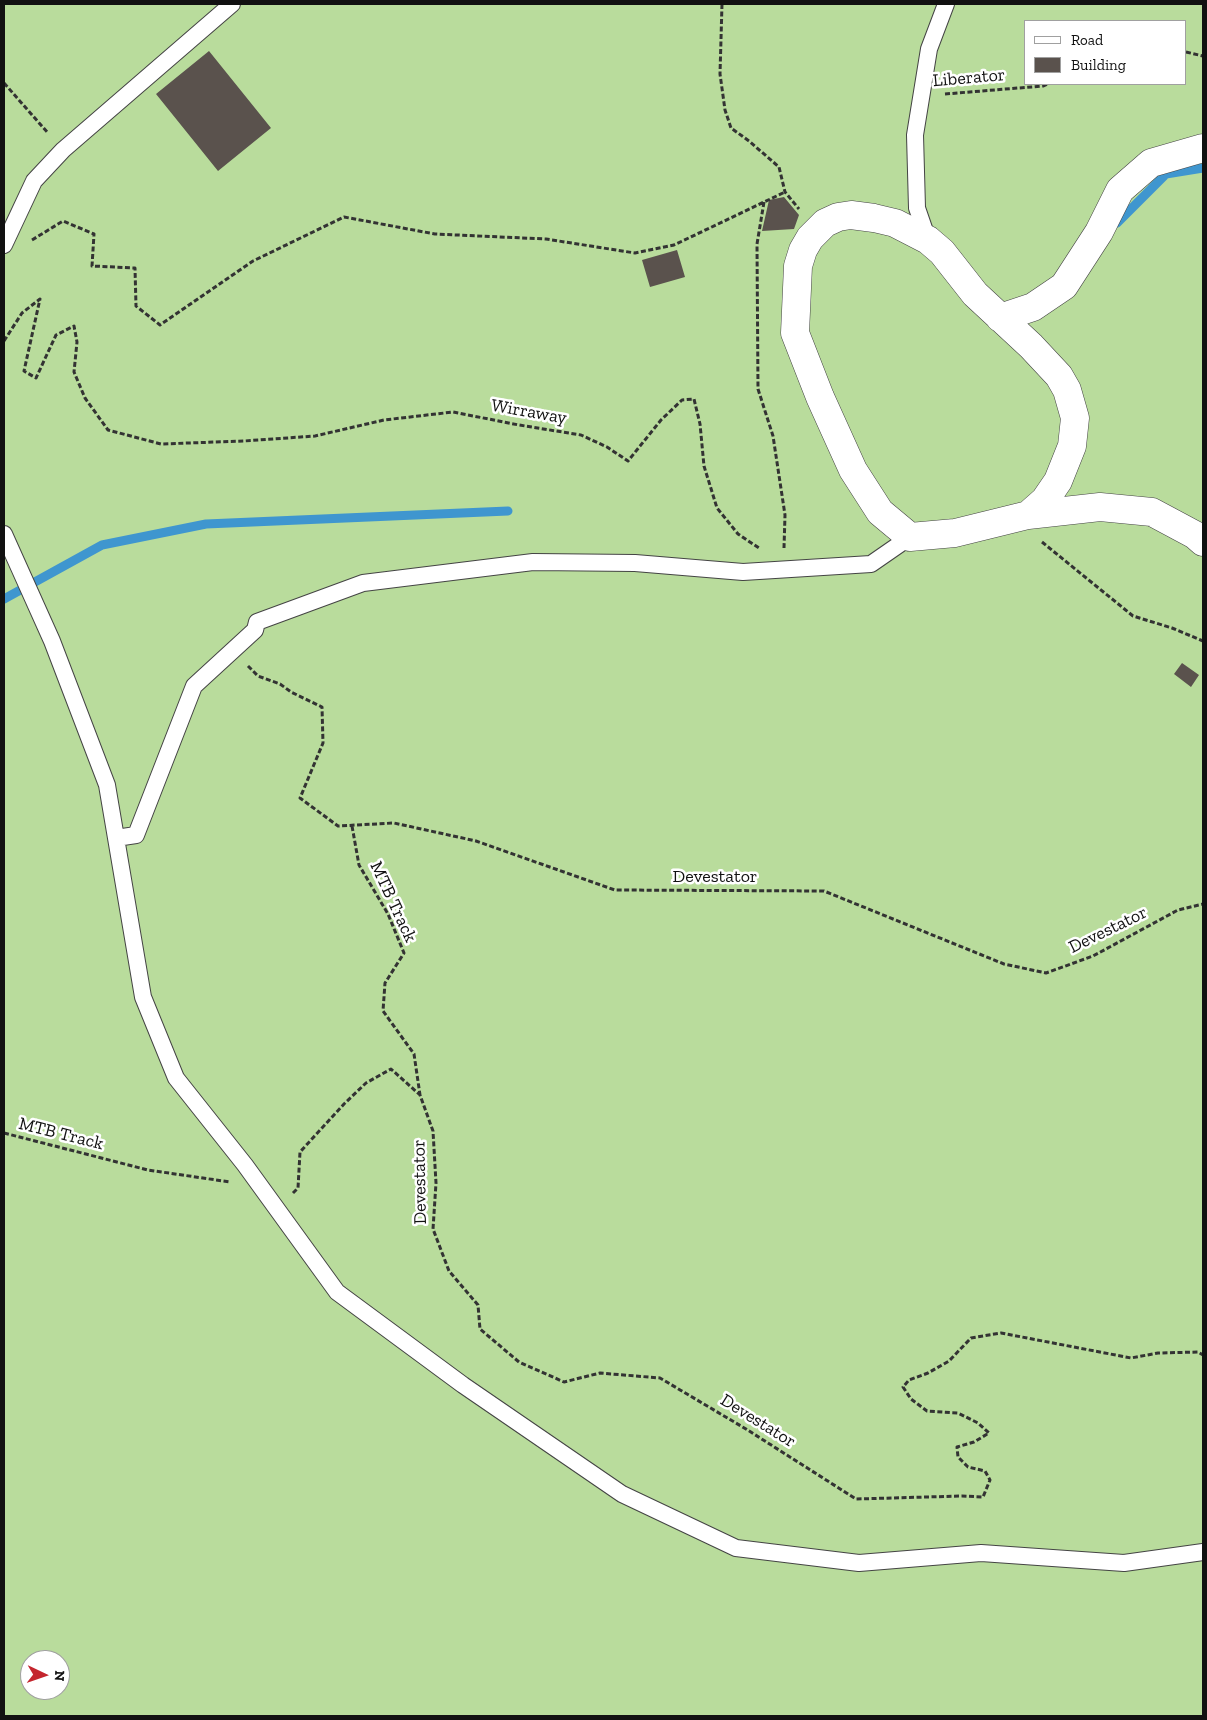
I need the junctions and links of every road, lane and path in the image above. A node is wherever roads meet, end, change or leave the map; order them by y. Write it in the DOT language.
graph roads {
  1 [pos="232,4"];
  2 [pos="722,4"];
  3 [pos="946,4"];
  4 [pos="1187,52"];
  5 [pos="1203,56"];
  6 [pos="4,83"];
  7 [pos="1046,85"];
  8 [pos="922,96"];
  9 [pos="1203,148"];
  10 [pos="63,150"];
  11 [pos="785,192"];
  12 [pos="764,202"];
  13 [pos="810,238"];
  14 [pos="928,240"];
  15 [pos="5,243"];
  16 [pos="1000,318"];
  17 [pos="4,341"];
  18 [pos="1033,527"];
  19 [pos="4,534"];
  20 [pos="910,537"];
  21 [pos="1203,542"];
  22 [pos="777,551"];
  23 [pos="764,552"];
  24 [pos="1203,641"];
  25 [pos="232,651"];
  26 [pos="352,826"];
  27 [pos="116,838"];
  28 [pos="1203,904"];
  29 [pos="420,1095"];
  30 [pos="4,1133"];
  31 [pos="260,1186"];
  32 [pos="277,1210"];
  33 [pos="1203,1355"];
  34 [pos="1203,1552"];
  1 -- 10 [label="lane"];
  2 -- 11 [label="path"];
  3 -- 8 [label="lane"];
  4 -- 5 [label="path"];
  6 -- 10 [label="path"];
  7 -- 8 [label="path, Liberator"];
  8 -- 14 [label="lane"];
  9 -- 16 [label="street"];
  10 -- 15 [label="lane"];
  11 -- 12 [label="path"];
  11 -- 13 [label="path"];
  12 -- 15 [label="path"];
  12 -- 22 [label="path"];
  13 -- 14 [label="street"];
  13 -- 20 [label="street"];
  14 -- 16 [label="street"];
  16 -- 18 [label="street"];
  17 -- 23 [label="path, Wirraway"];
  18 -- 20 [label="street"];
  18 -- 21 [label="street"];
  18 -- 24 [label="path"];
  19 -- 27 [label="lane"];
  20 -- 25 [label="lane"];
  25 -- 26 [label="path, Devestator"];
  25 -- 27 [label="lane"];
  26 -- 28 [label="path, Devestator"];
  26 -- 29 [label="path, MTB Track"];
  27 -- 31 [label="lane"];
  29 -- 32 [label="path, Devestator"];
  29 -- 33 [label="path, Devestator"];
  30 -- 31 [label="path, MTB Track"];
  31 -- 32 [label="lane"];
  32 -- 34 [label="lane"];
}
